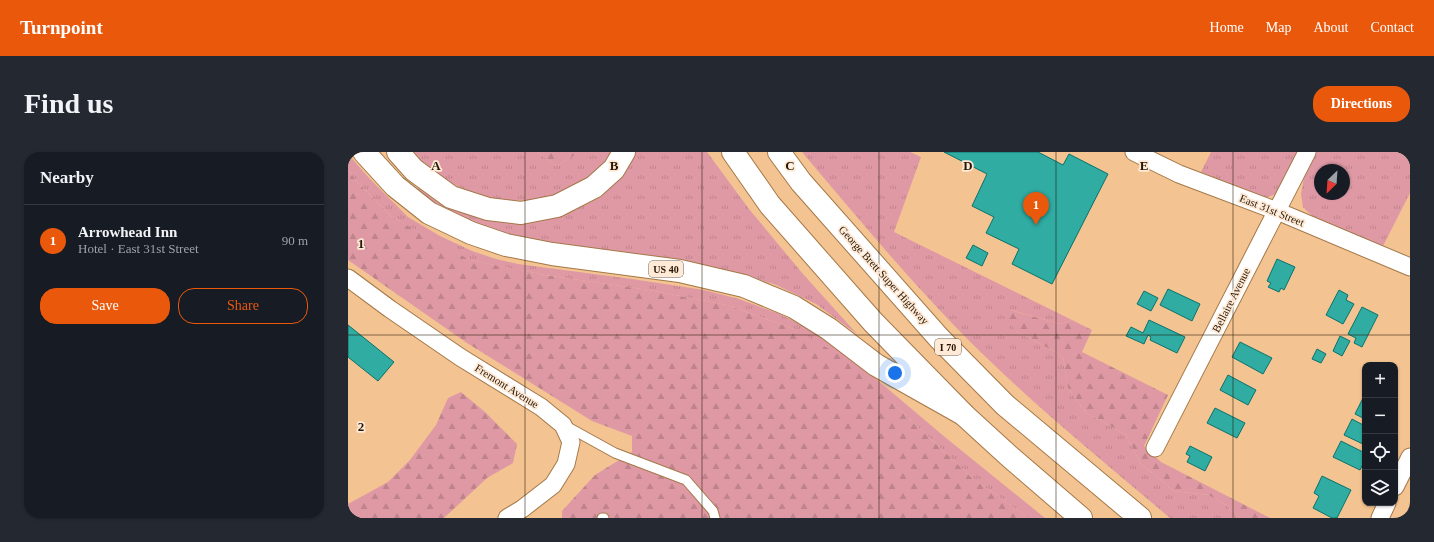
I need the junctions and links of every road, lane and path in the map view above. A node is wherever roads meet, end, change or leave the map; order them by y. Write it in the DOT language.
graph roads {
  1 [pos="364,152"];
  2 [pos="398,152"];
  3 [pos="624,152"];
  4 [pos="733,152"];
  5 [pos="779,152"];
  6 [pos="1134,152"];
  7 [pos="1307,152"];
  8 [pos="1277,211"];
  9 [pos="1410,267"];
  10 [pos="348,278"];
  11 [pos="963,414"];
  12 [pos="563,425"];
  13 [pos="1155,448"];
  14 [pos="1410,457"];
  15 [pos="1402,478"];
  16 [pos="1386,506"];
  17 [pos="507,518"];
  18 [pos="716,518"];
  19 [pos="1081,518"];
  20 [pos="1140,518"];
  21 [pos="1380,518"];
  1 -- 11 [label="highway, US 40"];
  2 -- 3 [label="highway"];
  4 -- 11 [label="highway"];
  5 -- 20 [label="highway, George Brett Super Highway / I 70"];
  6 -- 8 [label="street, East 31st Street"];
  7 -- 8 [label="street, Bellaire Avenue"];
  8 -- 9 [label="street, East 31st Street"];
  8 -- 13 [label="street, Bellaire Avenue"];
  10 -- 12 [label="street, Fremont Avenue"];
  11 -- 19 [label="highway"];
  12 -- 17 [label="street, Fremont Avenue"];
  12 -- 18 [label="lane"];
  14 -- 15 [label="street"];
  16 -- 21 [label="street"];
}
